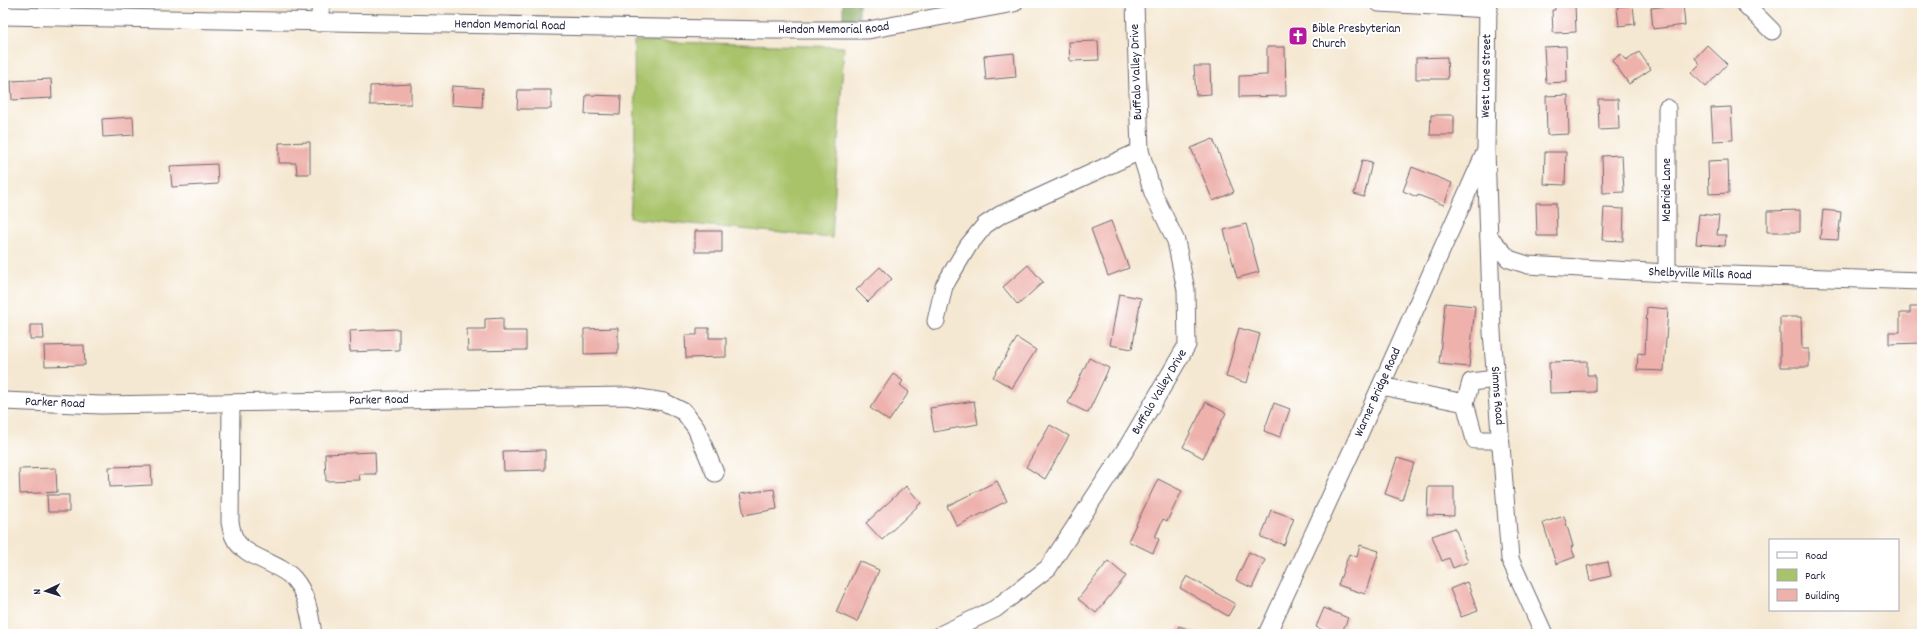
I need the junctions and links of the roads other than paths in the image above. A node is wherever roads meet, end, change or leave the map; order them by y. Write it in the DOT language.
graph roads {
  1 [pos="321,3"];
  2 [pos="1014,3"];
  3 [pos="1135,3"];
  4 [pos="1379,3"];
  5 [pos="1744,3"];
  6 [pos="1488,6"];
  7 [pos="3,16"];
  8 [pos="319,22"];
  9 [pos="1772,31"];
  10 [pos="1667,108"];
  11 [pos="1486,150"];
  12 [pos="1140,151"];
  13 [pos="1489,237"];
  14 [pos="1666,273"];
  15 [pos="1922,281"];
  16 [pos="936,321"];
  17 [pos="1495,379"];
  18 [pos="1381,386"];
  19 [pos="3,402"];
  20 [pos="231,403"];
  21 [pos="1465,403"];
  22 [pos="1500,440"];
  23 [pos="714,473"];
  24 [pos="313,634"];
  25 [pos="942,634"];
  26 [pos="1267,634"];
  27 [pos="1544,634"];
  1 -- 8 [label="street"];
  2 -- 8 [label="street, Hendon Memorial Road"];
  3 -- 12 [label="street, Buffalo Valley Drive"];
  4 -- 6 [label="street"];
  5 -- 9 [label="street"];
  6 -- 11 [label="street, West Lane Street"];
  7 -- 8 [label="street, Hendon Memorial Road"];
  10 -- 14 [label="street, McBride Lane"];
  11 -- 13 [label="street, Simms Road"];
  11 -- 18 [label="street, Warner Bridge Road"];
  12 -- 16 [label="street"];
  12 -- 25 [label="street, Buffalo Valley Drive"];
  13 -- 14 [label="street, Shelbyville Mills Road"];
  13 -- 17 [label="street, Simms Road"];
  14 -- 15 [label="street, Shelbyville Mills Road"];
  17 -- 21 [label="street"];
  17 -- 22 [label="street, Simms Road"];
  18 -- 21 [label="street"];
  18 -- 26 [label="street, Warner Bridge Road"];
  19 -- 20 [label="street, Parker Road"];
  20 -- 23 [label="street, Parker Road"];
  20 -- 24 [label="street"];
  21 -- 22 [label="street"];
  22 -- 27 [label="street, Simms Road"];
}
